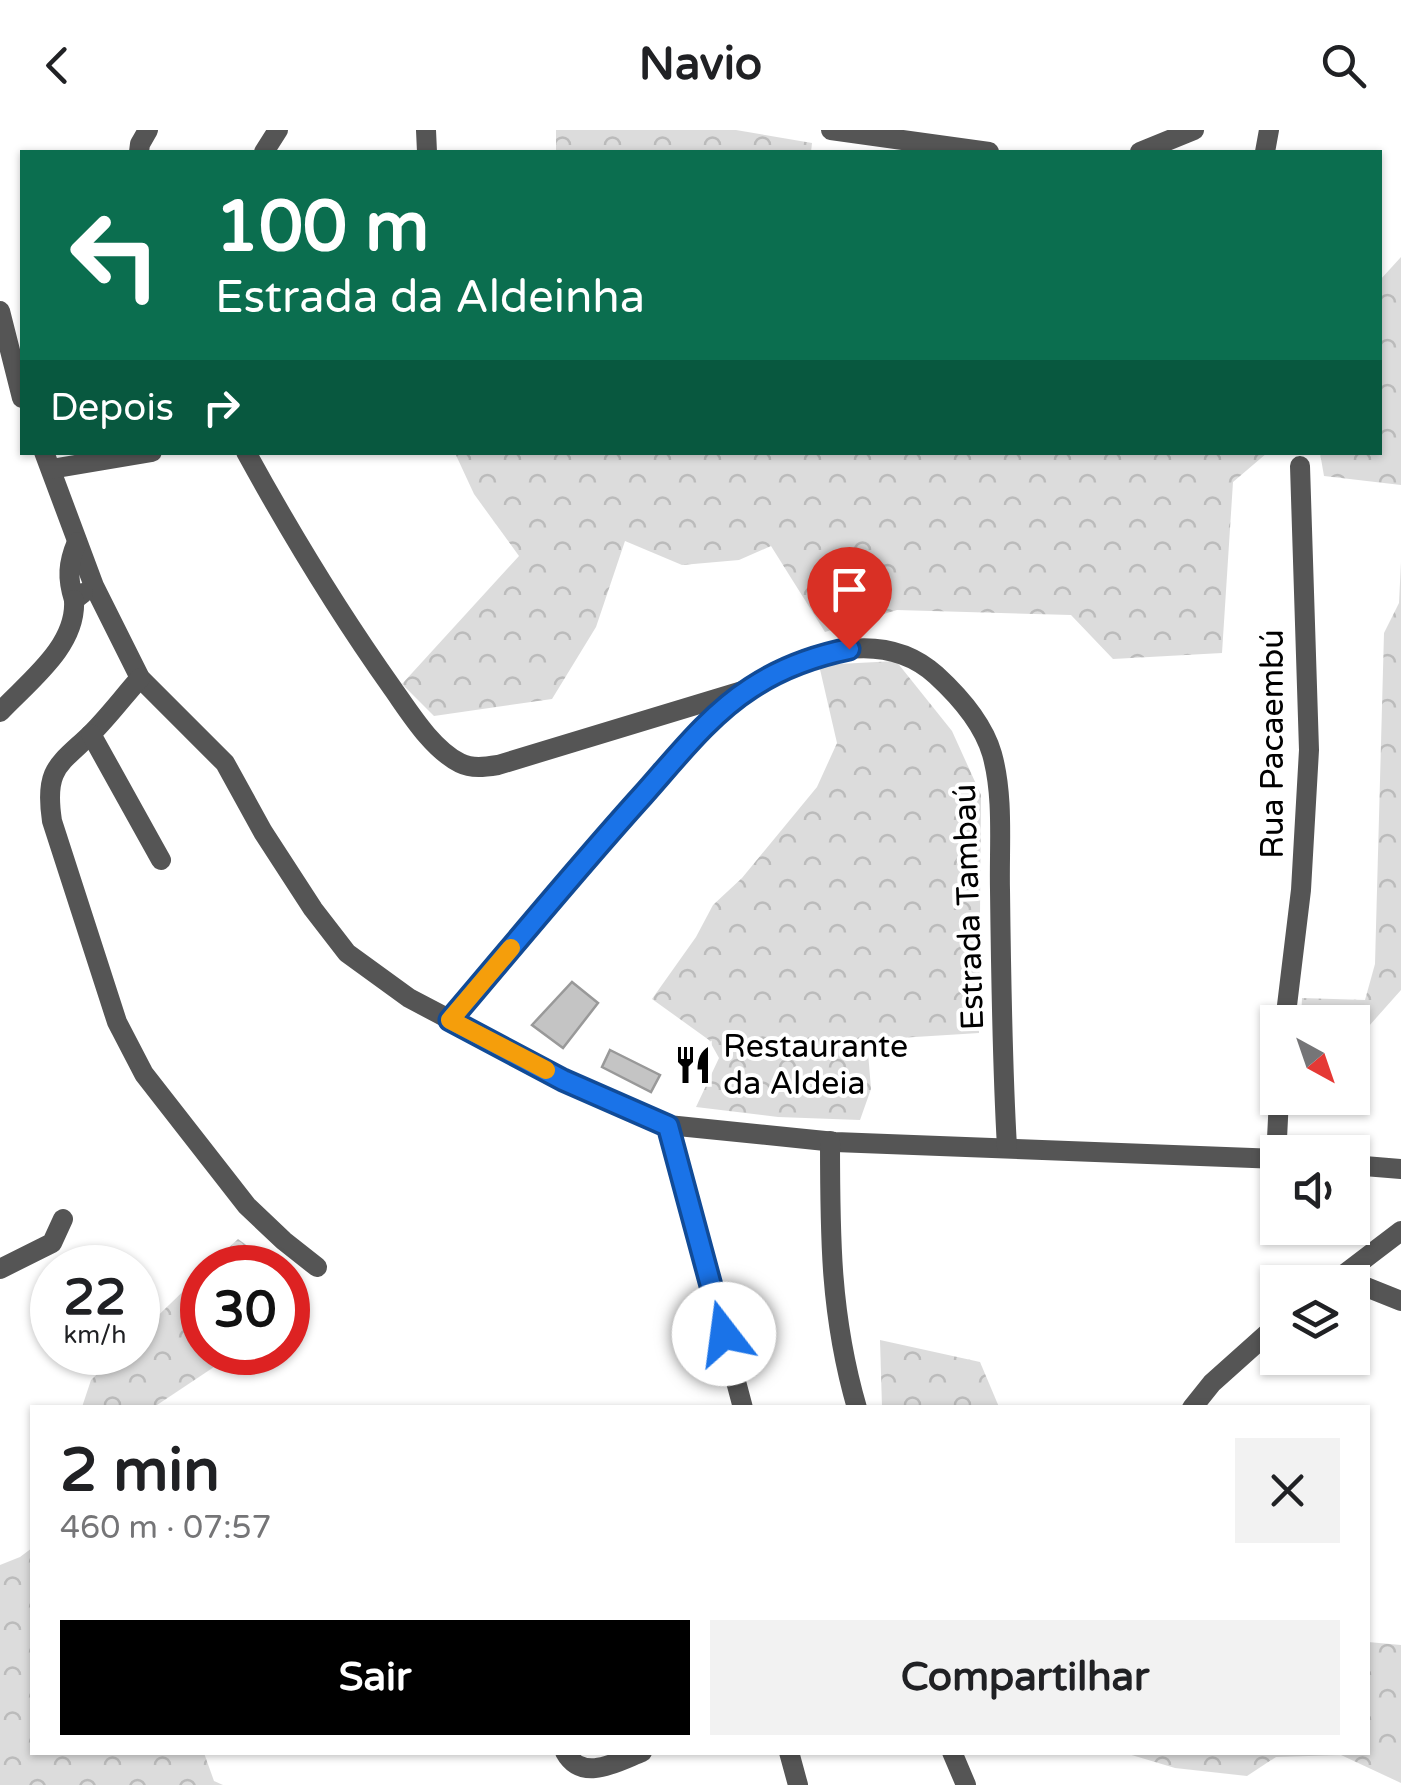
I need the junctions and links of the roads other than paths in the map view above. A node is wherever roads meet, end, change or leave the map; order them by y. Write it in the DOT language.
graph roads {
  1 [pos="831,130"];
  2 [pos="1194,130"];
  3 [pos="975,150"];
  4 [pos="1145,150"];
  5 [pos="0,311"];
  6 [pos="6,366"];
  7 [pos="20,394"];
  8 [pos="117,455"];
  9 [pos="248,455"];
  10 [pos="48,461"];
  11 [pos="1300,466"];
  12 [pos="77,542"];
  13 [pos="94,586"];
  14 [pos="74,600"];
  15 [pos="140,678"];
  16 [pos="750,688"];
  17 [pos="0,712"];
  18 [pos="90,734"];
  19 [pos="162,860"];
  20 [pos="1287,1005"];
  21 [pos="450,1020"];
  22 [pos="668,1126"];
  23 [pos="830,1141"];
  24 [pos="1008,1147"];
  25 [pos="1260,1158"];
  26 [pos="1370,1166"];
  27 [pos="1401,1169"];
  28 [pos="63,1219"];
  29 [pos="1401,1230"];
  30 [pos="1356,1265"];
  31 [pos="317,1266"];
  32 [pos="0,1269"];
  33 [pos="1370,1290"];
  34 [pos="1401,1300"];
  35 [pos="1260,1340"];
  36 [pos="742,1405"];
  37 [pos="856,1405"];
  38 [pos="1194,1405"];
  39 [pos="567,1755"];
  40 [pos="634,1755"];
  41 [pos="790,1755"];
  42 [pos="953,1755"];
  43 [pos="798,1785"];
  44 [pos="966,1785"];
  1 -- 3 [label="street"];
  2 -- 4 [label="street"];
  5 -- 6 [label="street"];
  6 -- 7 [label="street"];
  8 -- 10 [label="street"];
  9 -- 16 [label="street"];
  10 -- 12 [label="street"];
  11 -- 20 [label="street, Rua Pacaembú"];
  12 -- 13 [label="street"];
  12 -- 14 [label="street"];
  13 -- 14 [label="street"];
  13 -- 15 [label="street"];
  14 -- 17 [label="street"];
  15 -- 18 [label="street"];
  15 -- 21 [label="street"];
  16 -- 21 [label="street, Estrada Tambaú"];
  16 -- 24 [label="street, Estrada Tambaú"];
  18 -- 19 [label="street"];
  18 -- 31 [label="street"];
  21 -- 22 [label="street"];
  22 -- 23 [label="street"];
  22 -- 36 [label="street"];
  23 -- 24 [label="street"];
  23 -- 37 [label="street"];
  24 -- 25 [label="street"];
  26 -- 27 [label="street"];
  28 -- 32 [label="street"];
  29 -- 30 [label="street"];
  33 -- 34 [label="street"];
  35 -- 38 [label="street"];
  39 -- 40 [label="street"];
  41 -- 43 [label="street"];
  42 -- 44 [label="street"];
}
